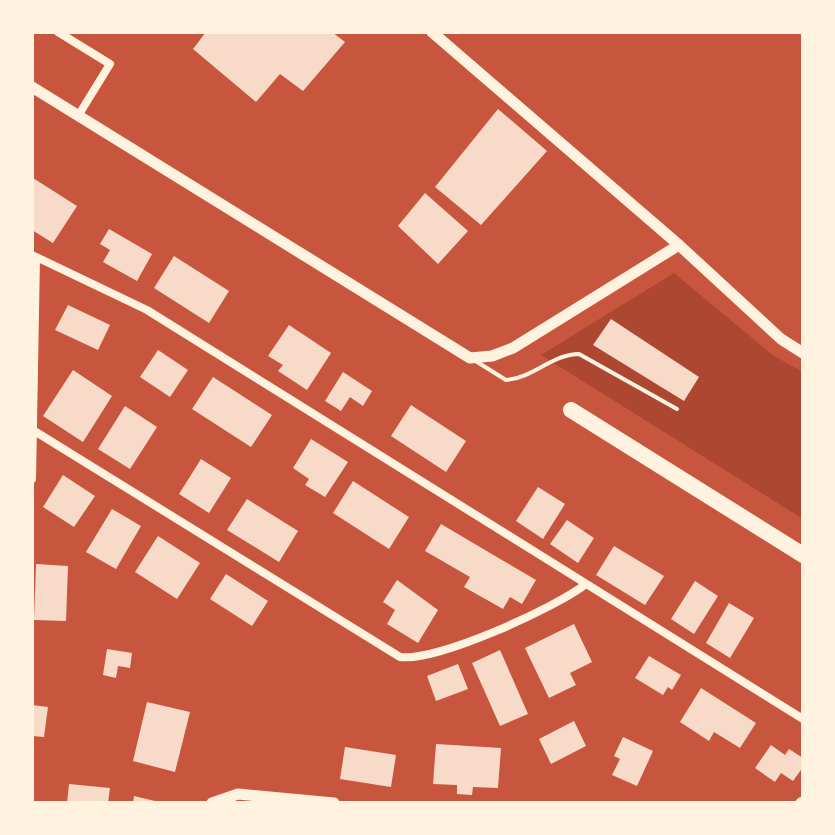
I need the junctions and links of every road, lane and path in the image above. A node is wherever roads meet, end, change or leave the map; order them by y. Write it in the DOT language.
graph roads {
  1 [pos="58,32"];
  2 [pos="432,32"];
  3 [pos="32,87"];
  4 [pos="78,116"];
  5 [pos="679,245"];
  6 [pos="33,257"];
  7 [pos="803,353"];
  8 [pos="470,358"];
  9 [pos="677,409"];
  10 [pos="571,410"];
  11 [pos="36,432"];
  12 [pos="32,479"];
  13 [pos="803,555"];
  14 [pos="586,584"];
  15 [pos="803,719"];
  16 [pos="212,803"];
  17 [pos="334,803"];
  1 -- 4 [label="street"];
  2 -- 5 [label="street"];
  3 -- 4 [label="street"];
  4 -- 8 [label="street"];
  5 -- 7 [label="street"];
  5 -- 8 [label="street"];
  6 -- 11 [label="street"];
  6 -- 14 [label="street"];
  8 -- 9 [label="lane"];
  10 -- 13 [label="highway"];
  11 -- 12 [label="street"];
  11 -- 14 [label="street"];
  14 -- 15 [label="street"];
  16 -- 17 [label="street"];
}
